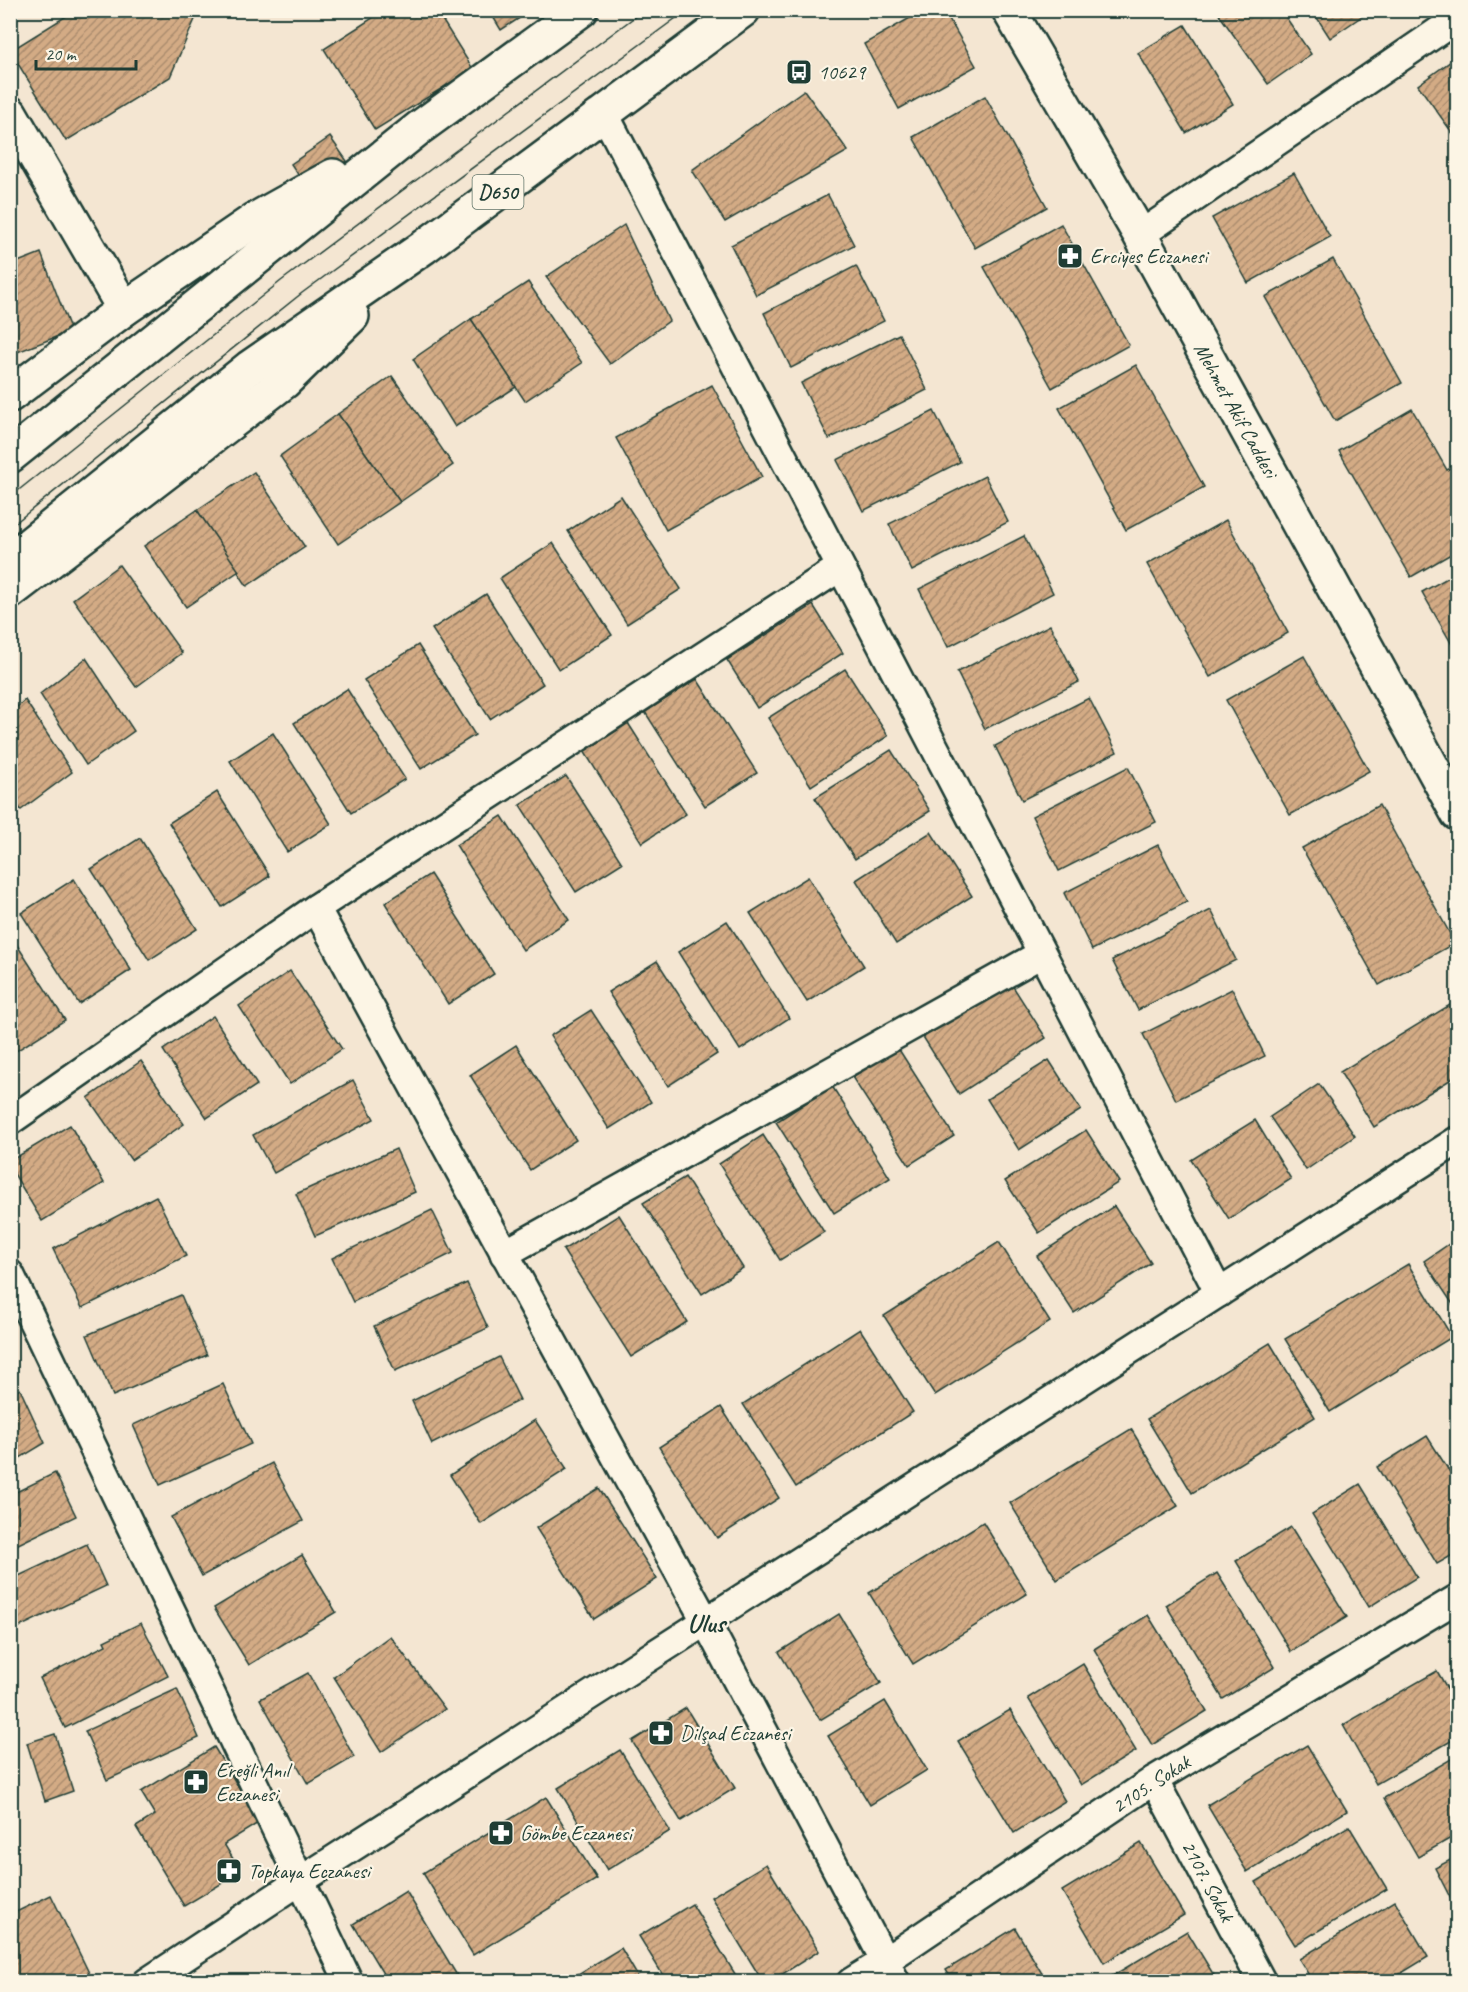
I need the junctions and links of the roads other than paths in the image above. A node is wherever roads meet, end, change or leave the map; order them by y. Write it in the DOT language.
graph roads {
  1 [pos="581,10"];
  2 [pos="743,10"];
  3 [pos="1009,10"];
  4 [pos="1458,18"];
  5 [pos="10,113"];
  6 [pos="604,113"];
  7 [pos="419,128"];
  8 [pos="1140,235"];
  9 [pos="424,247"];
  10 [pos="124,309"];
  11 [pos="10,395"];
  12 [pos="10,456"];
  13 [pos="10,560"];
  14 [pos="839,568"];
  15 [pos="10,592"];
  16 [pos="1458,814"];
  17 [pos="316,908"];
  18 [pos="1041,954"];
  19 [pos="10,1121"];
  20 [pos="1458,1140"];
  21 [pos="504,1254"];
  22 [pos="10,1274"];
  23 [pos="1219,1293"];
  24 [pos="1458,1598"];
  25 [pos="706,1622"];
  26 [pos="1154,1780"];
  27 [pos="300,1881"];
  28 [pos="890,1971"];
  29 [pos="147,1982"];
  30 [pos="349,1982"];
  31 [pos="851,1982"];
  32 [pos="1262,1982"];
  1 -- 7 [label="main road"];
  2 -- 6 [label="main road, D650"];
  3 -- 8 [label="main road, Mehmet Akif Caddesi"];
  4 -- 8 [label="street"];
  5 -- 10 [label="main road"];
  6 -- 9 [label="main road, D650"];
  6 -- 14 [label="street"];
  7 -- 10 [label="main road"];
  7 -- 12 [label="main road"];
  8 -- 16 [label="main road, Mehmet Akif Caddesi"];
  9 -- 13 [label="main road, D650"];
  9 -- 15 [label="main road"];
  10 -- 11 [label="main road"];
  14 -- 17 [label="street"];
  14 -- 18 [label="street"];
  17 -- 19 [label="street"];
  17 -- 21 [label="street"];
  18 -- 21 [label="street"];
  18 -- 23 [label="street"];
  20 -- 23 [label="street"];
  21 -- 25 [label="street"];
  22 -- 27 [label="street"];
  23 -- 25 [label="street"];
  24 -- 26 [label="street, 2105. Sokak"];
  25 -- 27 [label="street"];
  25 -- 28 [label="street"];
  26 -- 28 [label="street, 2105. Sokak"];
  26 -- 32 [label="street, 2107. Sokak"];
  27 -- 29 [label="street"];
  27 -- 30 [label="street"];
  28 -- 31 [label="street, 2105. Sokak"];
}
